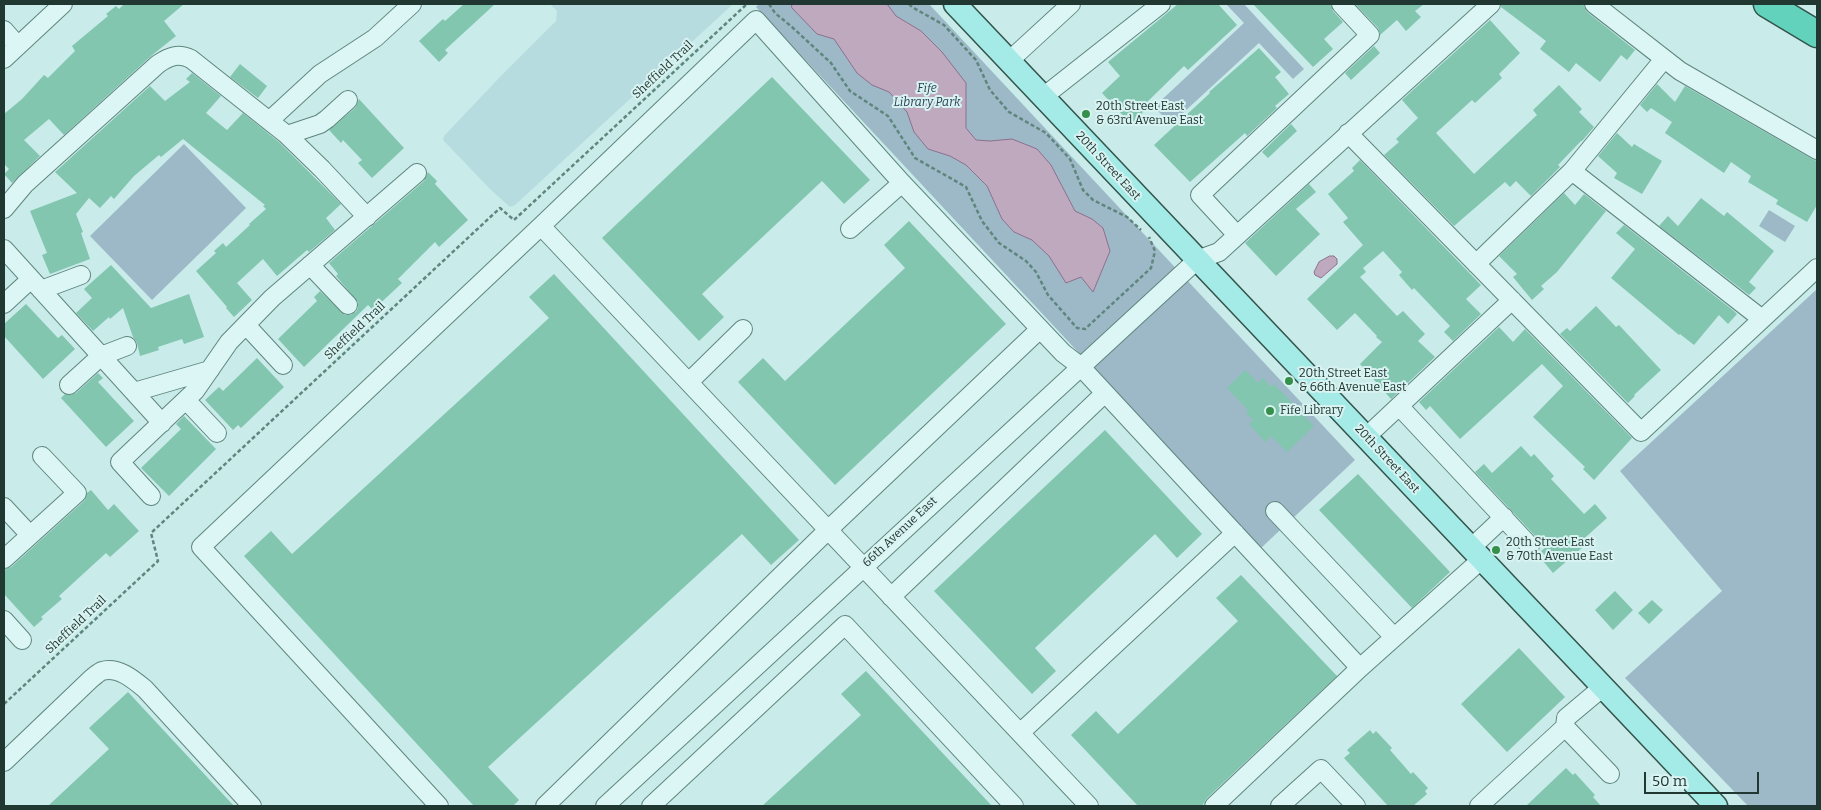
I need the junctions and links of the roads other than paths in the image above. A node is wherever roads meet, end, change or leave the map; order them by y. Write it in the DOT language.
graph roads {
  1 [pos="63,4"];
  2 [pos="412,4"];
  3 [pos="954,4"];
  4 [pos="1071,4"];
  5 [pos="1162,4"];
  6 [pos="1341,4"];
  7 [pos="1491,4"];
  8 [pos="1594,4"];
  9 [pos="1766,4"];
  10 [pos="4,30"];
  11 [pos="1817,34"];
  12 [pos="18,46"];
  13 [pos="1664,59"];
  14 [pos="4,60"];
  15 [pos="1009,61"];
  16 [pos="1043,97"];
  17 [pos="348,100"];
  18 [pos="269,121"];
  19 [pos="1348,134"];
  20 [pos="286,135"];
  21 [pos="1817,150"];
  22 [pos="1572,171"];
  23 [pos="417,174"];
  24 [pos="902,183"];
  25 [pos="4,209"];
  26 [pos="367,216"];
  27 [pos="541,226"];
  28 [pos="850,229"];
  29 [pos="1237,235"];
  30 [pos="4,249"];
  31 [pos="1197,260"];
  32 [pos="1476,264"];
  33 [pos="310,265"];
  34 [pos="1817,268"];
  35 [pos="81,275"];
  36 [pos="36,285"];
  37 [pos="1512,300"];
  38 [pos="4,304"];
  39 [pos="348,305"];
  40 [pos="1762,319"];
  41 [pos="246,325"];
  42 [pos="743,329"];
  43 [pos="1040,329"];
  44 [pos="127,346"];
  45 [pos="101,356"];
  46 [pos="283,365"];
  47 [pos="1080,366"];
  48 [pos="210,370"];
  49 [pos="690,381"];
  50 [pos="69,384"];
  51 [pos="134,392"];
  52 [pos="1105,394"];
  53 [pos="186,400"];
  54 [pos="1399,406"];
  55 [pos="162,423"];
  56 [pos="217,433"];
  57 [pos="1366,437"];
  58 [pos="42,456"];
  59 [pos="151,496"];
  60 [pos="4,507"];
  61 [pos="1276,511"];
  62 [pos="1504,517"];
  63 [pos="828,530"];
  64 [pos="1235,533"];
  65 [pos="30,535"];
  66 [pos="1530,546"];
  67 [pos="1476,554"];
  68 [pos="4,559"];
  69 [pos="863,567"];
  70 [pos="891,597"];
  71 [pos="4,620"];
  72 [pos="1394,637"];
  73 [pos="22,640"];
  74 [pos="1360,668"];
  75 [pos="1603,687"];
  76 [pos="1565,728"];
  77 [pos="1020,733"];
  78 [pos="4,762"];
  79 [pos="1610,774"];
  80 [pos="252,806"];
  81 [pos="440,806"];
  82 [pos="545,806"];
  83 [pos="605,806"];
  84 [pos="651,806"];
  85 [pos="1014,806"];
  86 [pos="1089,806"];
  87 [pos="1214,806"];
  88 [pos="1280,806"];
  89 [pos="1356,806"];
  90 [pos="1479,806"];
  91 [pos="1716,806"];
  1 -- 12 [label="street"];
  2 -- 18 [label="street"];
  3 -- 15 [label="main road, 20th Street East"];
  4 -- 15 [label="street"];
  5 -- 16 [label="street"];
  6 -- 29 [label="street"];
  7 -- 19 [label="street"];
  8 -- 13 [label="street"];
  9 -- 11 [label="highway"];
  10 -- 12 [label="street"];
  12 -- 14 [label="street"];
  13 -- 21 [label="street"];
  13 -- 22 [label="street"];
  15 -- 16 [label="main road, 20th Street East"];
  16 -- 31 [label="main road, 20th Street East"];
  17 -- 20 [label="street"];
  18 -- 20 [label="street"];
  18 -- 25 [label="street"];
  19 -- 29 [label="street"];
  19 -- 32 [label="street"];
  20 -- 26 [label="street"];
  22 -- 32 [label="street"];
  22 -- 40 [label="street"];
  23 -- 26 [label="street"];
  24 -- 27 [label="street"];
  24 -- 28 [label="street"];
  24 -- 43 [label="street"];
  26 -- 33 [label="street"];
  27 -- 49 [label="street"];
  27 -- 81 [label="street"];
  29 -- 31 [label="street"];
  30 -- 36 [label="street"];
  31 -- 47 [label="street, 66th Avenue East"];
  31 -- 57 [label="main road, 20th Street East"];
  32 -- 37 [label="street"];
  33 -- 39 [label="street"];
  33 -- 41 [label="street"];
  34 -- 40 [label="street"];
  35 -- 36 [label="street"];
  36 -- 38 [label="street"];
  36 -- 45 [label="street"];
  37 -- 40 [label="street"];
  37 -- 54 [label="street"];
  41 -- 46 [label="street"];
  41 -- 48 [label="street"];
  42 -- 49 [label="street"];
  43 -- 47 [label="street"];
  43 -- 63 [label="street"];
  44 -- 45 [label="street"];
  45 -- 50 [label="street"];
  45 -- 51 [label="street"];
  47 -- 52 [label="street"];
  47 -- 69 [label="street, 66th Avenue East"];
  48 -- 51 [label="street"];
  48 -- 53 [label="street"];
  49 -- 63 [label="street"];
  51 -- 55 [label="street"];
  52 -- 64 [label="street"];
  52 -- 70 [label="street"];
  53 -- 55 [label="street"];
  53 -- 56 [label="street"];
  54 -- 57 [label="street"];
  54 -- 62 [label="street"];
  55 -- 59 [label="street"];
  57 -- 67 [label="main road, 20th Street East"];
  58 -- 65 [label="street"];
  60 -- 65 [label="street"];
  61 -- 72 [label="street"];
  62 -- 66 [label="street"];
  62 -- 67 [label="street"];
  63 -- 69 [label="street"];
  63 -- 82 [label="street"];
  64 -- 74 [label="street"];
  64 -- 77 [label="street"];
  65 -- 68 [label="street"];
  67 -- 72 [label="street"];
  67 -- 75 [label="main road, 20th Street East"];
  69 -- 70 [label="street"];
  69 -- 83 [label="street, 66th Avenue East"];
  70 -- 77 [label="street"];
  71 -- 73 [label="street"];
  72 -- 74 [label="street"];
  74 -- 87 [label="street"];
  75 -- 76 [label="street"];
  75 -- 91 [label="main road, 20th Street East"];
  76 -- 79 [label="street"];
  76 -- 90 [label="street"];
  77 -- 86 [label="street"];
  78 -- 80 [label="street"];
  84 -- 85 [label="street"];
  88 -- 89 [label="street"];
}
